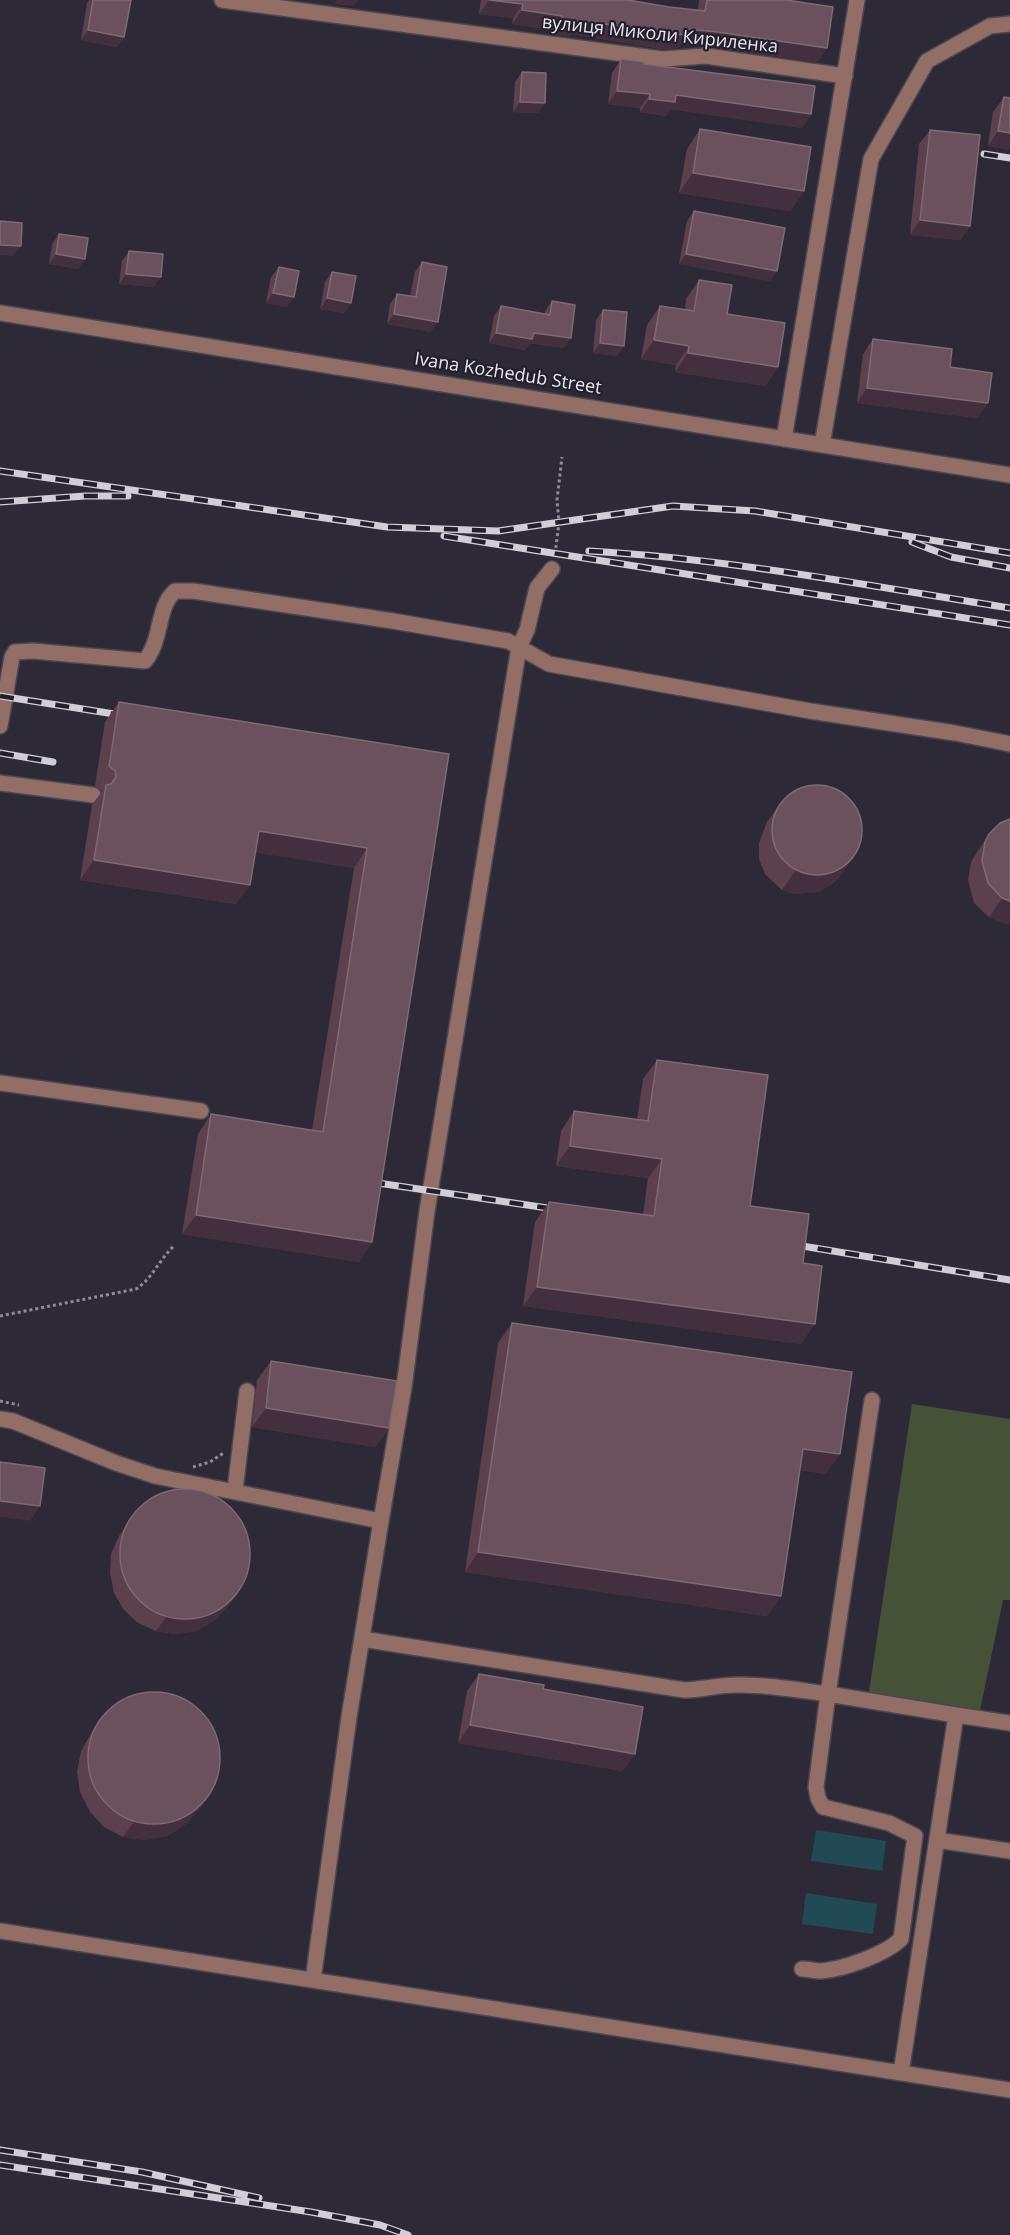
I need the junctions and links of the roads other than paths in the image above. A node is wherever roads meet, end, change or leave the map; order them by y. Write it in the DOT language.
graph roads {
  1 [pos="222,0"];
  2 [pos="857,0"];
  3 [pos="1010,24"];
  4 [pos="845,76"];
  5 [pos="0,313"];
  6 [pos="784,439"];
  7 [pos="822,445"];
  8 [pos="1010,475"];
  9 [pos="552,570"];
  10 [pos="519,647"];
  11 [pos="0,726"];
  12 [pos="1010,744"];
  13 [pos="0,783"];
  14 [pos="93,795"];
  15 [pos="0,1083"];
  16 [pos="201,1111"];
  17 [pos="247,1392"];
  18 [pos="872,1400"];
  19 [pos="0,1419"];
  20 [pos="235,1490"];
  21 [pos="381,1521"];
  22 [pos="362,1639"];
  23 [pos="828,1694"];
  24 [pos="956,1715"];
  25 [pos="1010,1724"];
  26 [pos="937,1840"];
  27 [pos="1010,1851"];
  28 [pos="0,1931"];
  29 [pos="802,1969"];
  30 [pos="313,1980"];
  31 [pos="901,2073"];
  32 [pos="1010,2090"];
  1 -- 4 [label="street, вулиця Миколи Кириленка"];
  2 -- 4 [label="street"];
  3 -- 7 [label="street"];
  4 -- 6 [label="street"];
  5 -- 6 [label="street, Ivana Kozhedub Street"];
  6 -- 7 [label="street, Ivana Kozhedub Street"];
  7 -- 8 [label="street, Ivana Kozhedub Street"];
  9 -- 10 [label="street"];
  10 -- 11 [label="street"];
  10 -- 12 [label="street"];
  10 -- 21 [label="street"];
  13 -- 14 [label="street"];
  15 -- 16 [label="street"];
  17 -- 20 [label="street"];
  18 -- 23 [label="street"];
  19 -- 20 [label="street"];
  20 -- 21 [label="street"];
  21 -- 22 [label="street"];
  22 -- 23 [label="street"];
  22 -- 30 [label="street"];
  23 -- 24 [label="street"];
  23 -- 29 [label="street"];
  24 -- 25 [label="street"];
  24 -- 26 [label="street"];
  26 -- 27 [label="street"];
  26 -- 31 [label="street"];
  28 -- 30 [label="street"];
  30 -- 31 [label="street"];
  31 -- 32 [label="street"];
}
